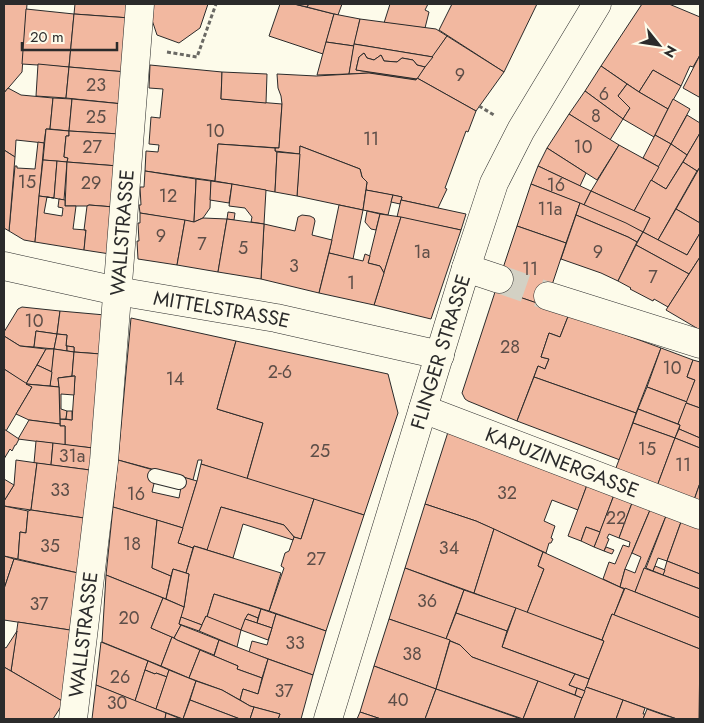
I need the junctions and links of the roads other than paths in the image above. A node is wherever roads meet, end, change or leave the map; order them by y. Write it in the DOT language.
graph roads {
  1 [pos="140,4"];
  2 [pos="597,4"];
  3 [pos="4,268"];
  4 [pos="466,268"];
  5 [pos="499,279"];
  6 [pos="117,290"];
  7 [pos="548,296"];
  8 [pos="700,344"];
  9 [pos="440,355"];
  10 [pos="423,409"];
  11 [pos="155,476"];
  12 [pos="179,482"];
  13 [pos="700,515"];
  14 [pos="73,719"];
  15 [pos="328,719"];
  1 -- 6 [label="street, WALLSTRASSE"];
  2 -- 4 [label="street, FLINGER STRASSE"];
  3 -- 6 [label="street, MITTELSTRASSE"];
  4 -- 5 [label="street"];
  4 -- 9 [label="street, FLINGER STRASSE"];
  6 -- 9 [label="street, MITTELSTRASSE"];
  6 -- 14 [label="street, WALLSTRASSE"];
  7 -- 8 [label="street"];
  9 -- 10 [label="street, FLINGER STRASSE"];
  10 -- 13 [label="street, KAPUZINERGASSE"];
  10 -- 15 [label="street, FLINGER STRASSE"];
  11 -- 12 [label="lane"];
}
